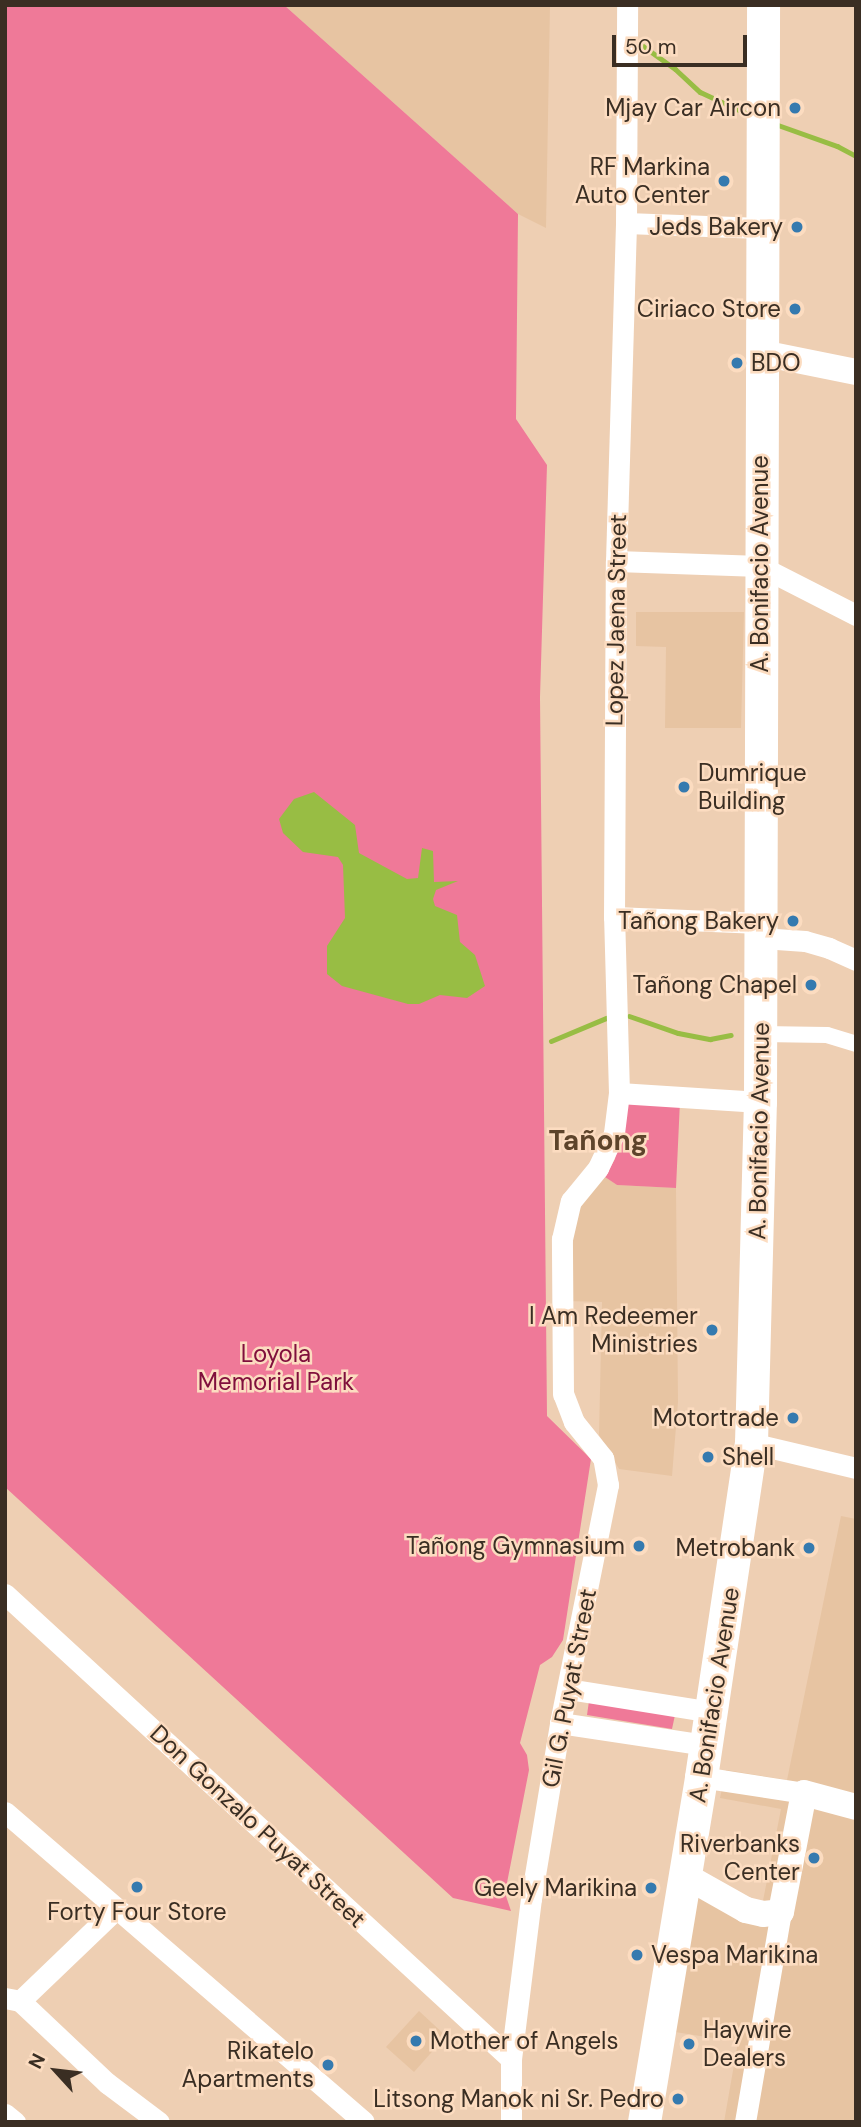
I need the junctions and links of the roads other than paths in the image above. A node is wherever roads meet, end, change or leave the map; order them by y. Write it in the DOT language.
graph roads {
  1 [pos="627,5"];
  2 [pos="763,5"];
  3 [pos="626,223"];
  4 [pos="761,228"];
  5 [pos="762,353"];
  6 [pos="856,372"];
  7 [pos="616,561"];
  8 [pos="760,566"];
  9 [pos="856,615"];
  10 [pos="614,917"];
  11 [pos="760,930"];
  12 [pos="854,953"];
  13 [pos="760,1034"];
  14 [pos="856,1044"];
  15 [pos="618,1093"];
  16 [pos="760,1102"];
  17 [pos="751,1443"];
  18 [pos="856,1468"];
  19 [pos="5,1594"];
  20 [pos="568,1689"];
  21 [pos="711,1712"];
  22 [pos="561,1723"];
  23 [pos="704,1761"];
  24 [pos="804,1793"];
  25 [pos="856,1807"];
  26 [pos="5,1812"];
  27 [pos="684,1875"];
  28 [pos="115,1910"];
  29 [pos="781,1912"];
  30 [pos="13,2000"];
  31 [pos="511,2059"];
  32 [pos="5,2114"];
  33 [pos="15,2122"];
  34 [pos="159,2122"];
  35 [pos="363,2122"];
  36 [pos="511,2122"];
  37 [pos="644,2122"];
  38 [pos="745,2122"];
  1 -- 3 [label="street, Lopez Jaena Street"];
  2 -- 4 [label="main road, A. Bonifacio Avenue"];
  3 -- 4 [label="street"];
  3 -- 7 [label="street, Lopez Jaena Street"];
  4 -- 5 [label="main road, A. Bonifacio Avenue"];
  5 -- 6 [label="street"];
  5 -- 8 [label="main road, A. Bonifacio Avenue"];
  7 -- 8 [label="street"];
  7 -- 10 [label="street, Lopez Jaena Street"];
  8 -- 9 [label="street"];
  8 -- 11 [label="main road, A. Bonifacio Avenue"];
  10 -- 11 [label="street"];
  10 -- 15 [label="street, Lopez Jaena Street"];
  11 -- 12 [label="street"];
  11 -- 13 [label="main road, A. Bonifacio Avenue"];
  13 -- 14 [label="street"];
  13 -- 16 [label="main road, A. Bonifacio Avenue"];
  15 -- 16 [label="street"];
  15 -- 20 [label="street, Gil G. Puyat Street"];
  16 -- 17 [label="main road, A. Bonifacio Avenue"];
  17 -- 18 [label="street"];
  17 -- 21 [label="main road, A. Bonifacio Avenue"];
  19 -- 31 [label="street, Don Gonzalo Puyat Street"];
  20 -- 21 [label="street"];
  20 -- 22 [label="street, Gil G. Puyat Street"];
  21 -- 23 [label="main road, A. Bonifacio Avenue"];
  22 -- 23 [label="street"];
  22 -- 31 [label="street, Gil G. Puyat Street"];
  23 -- 24 [label="street"];
  23 -- 27 [label="main road, A. Bonifacio Avenue"];
  24 -- 25 [label="street"];
  24 -- 29 [label="street"];
  26 -- 28 [label="street"];
  27 -- 29 [label="street"];
  27 -- 37 [label="main road, A. Bonifacio Avenue"];
  28 -- 30 [label="street"];
  28 -- 35 [label="street"];
  29 -- 38 [label="street"];
  30 -- 34 [label="street"];
  31 -- 36 [label="street, Gil G. Puyat Street"];
  32 -- 33 [label="street"];
}
